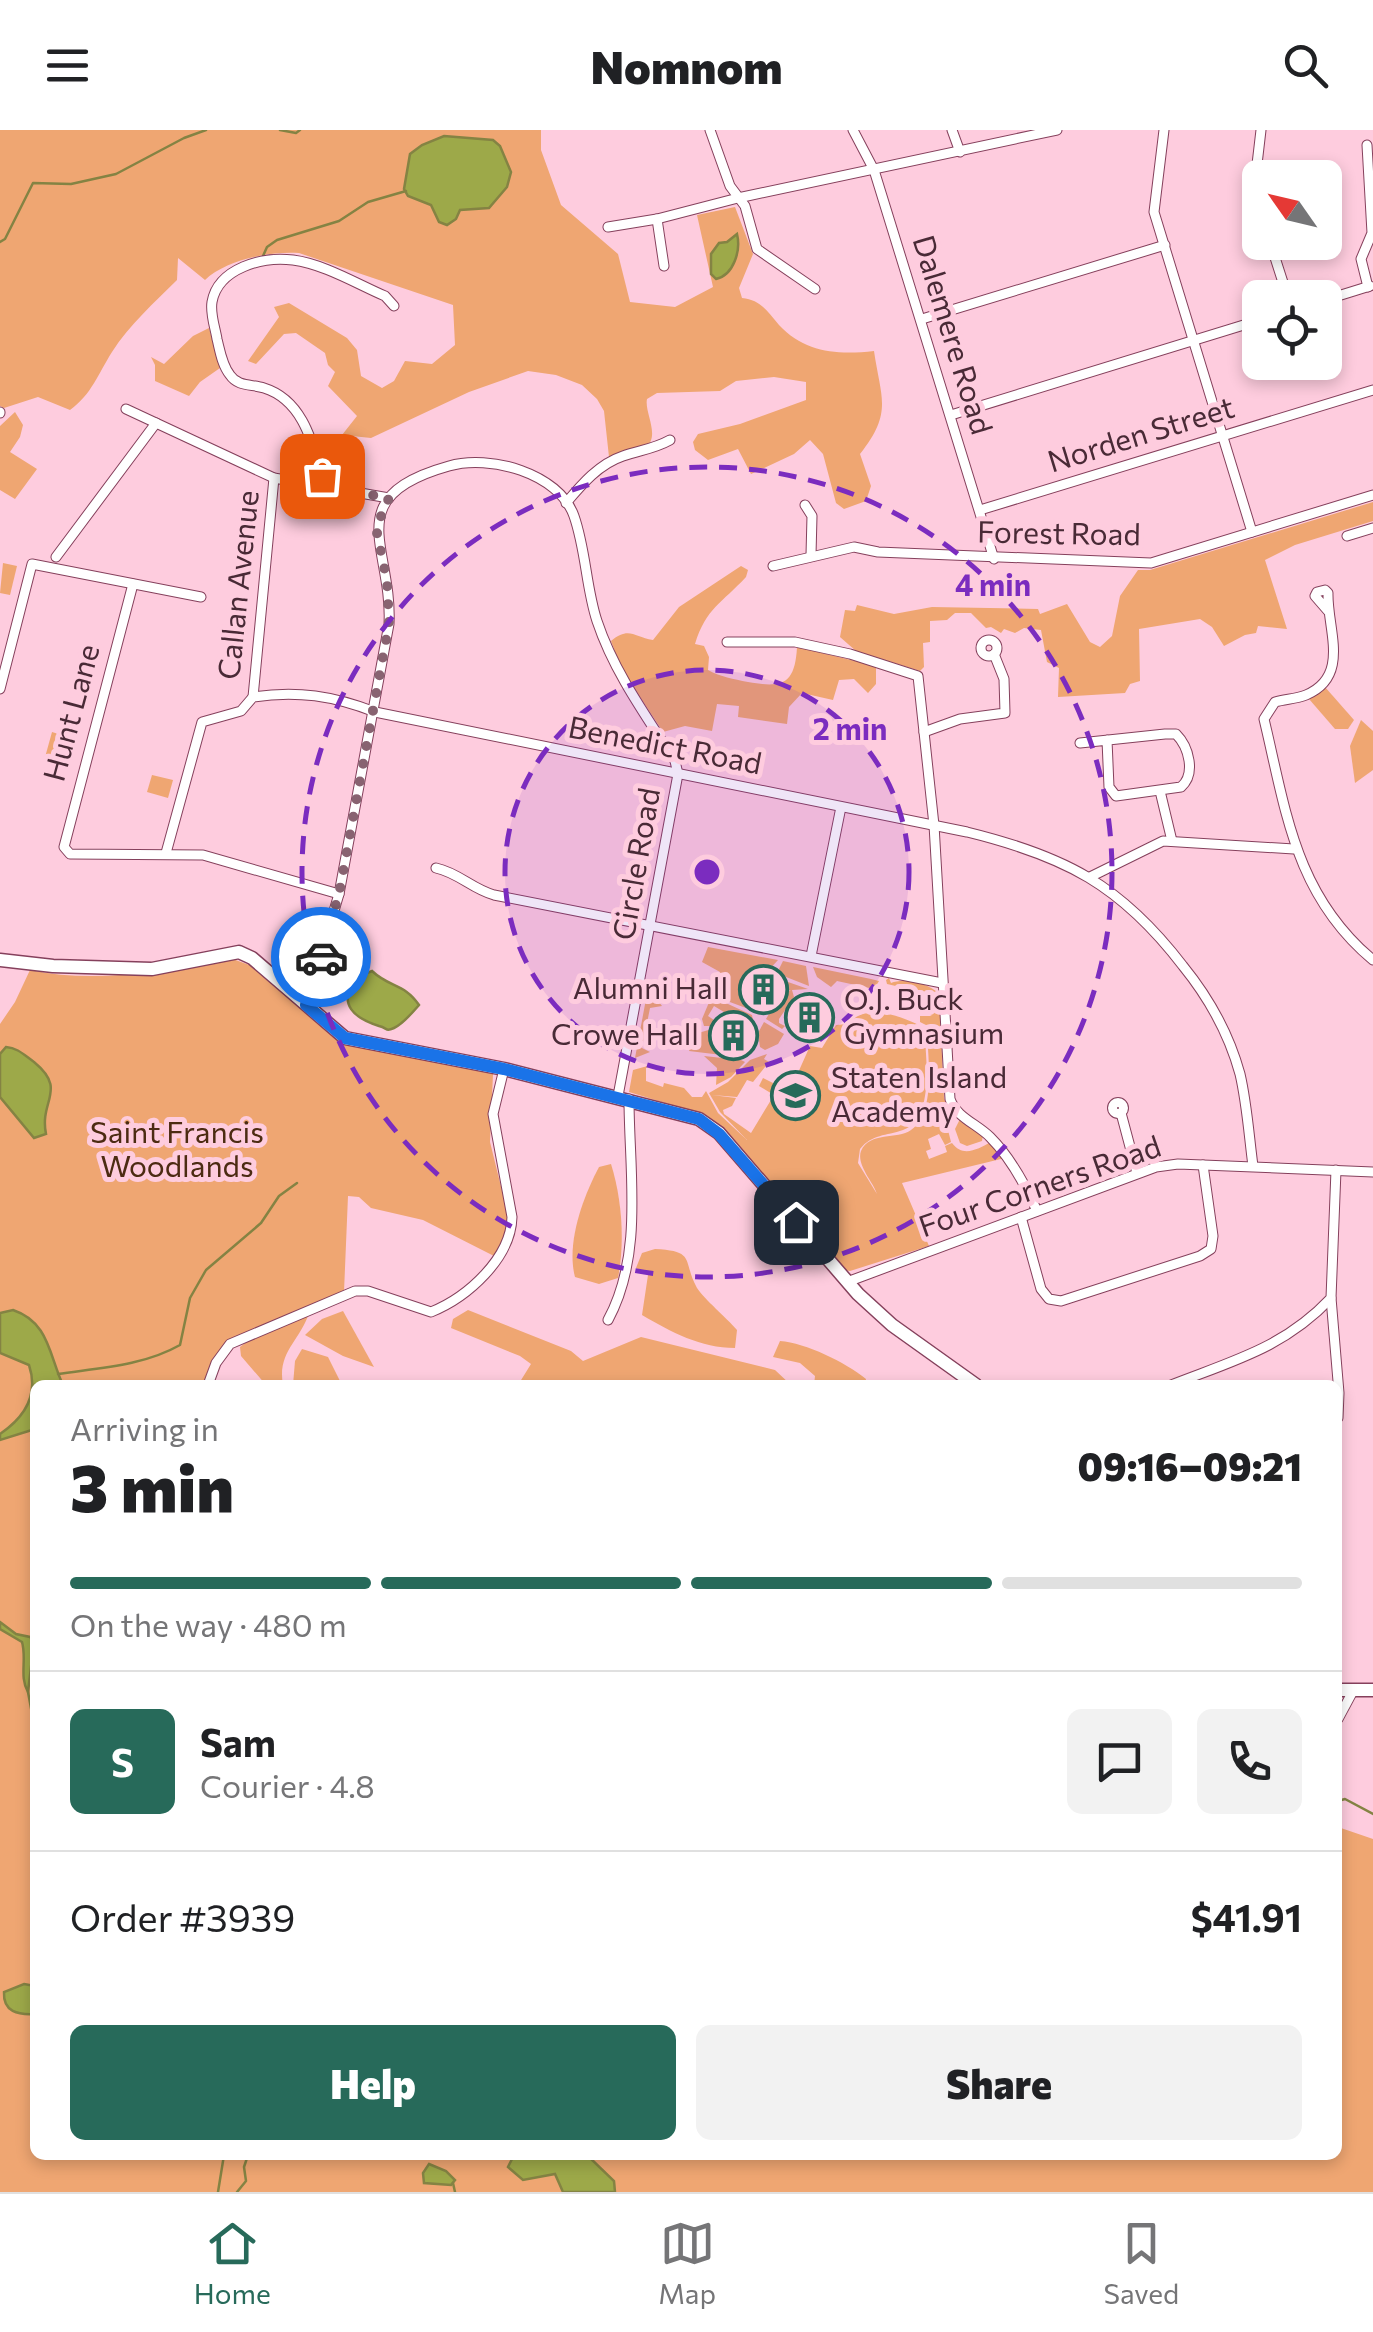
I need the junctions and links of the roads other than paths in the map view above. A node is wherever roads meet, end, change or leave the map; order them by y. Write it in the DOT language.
graph roads {
  1 [pos="710,130"];
  2 [pos="853,130"];
  3 [pos="952,130"];
  4 [pos="1058,130"];
  5 [pos="1164,130"];
  6 [pos="1261,130"];
  7 [pos="1367,145"];
  8 [pos="960,152"];
  9 [pos="1258,160"];
  10 [pos="874,170"];
  11 [pos="1371,177"];
  12 [pos="738,198"];
  13 [pos="658,219"];
  14 [pos="608,227"];
  15 [pos="1165,245"];
  16 [pos="664,266"];
  17 [pos="1371,286"];
  18 [pos="814,289"];
  19 [pos="1342,295"];
  20 [pos="394,306"];
  21 [pos="922,319"];
  22 [pos="1242,325"];
  23 [pos="1194,340"];
  24 [pos="1373,390"];
  25 [pos="126,408"];
  26 [pos="951,415"];
  27 [pos="156,423"];
  28 [pos="1224,436"];
  29 [pos="670,440"];
  30 [pos="274,478"];
  31 [pos="326,487"];
  32 [pos="1373,496"];
  33 [pos="389,498"];
  34 [pos="566,503"];
  35 [pos="805,505"];
  36 [pos="980,510"];
  37 [pos="1373,528"];
  38 [pos="1252,532"];
  39 [pos="1347,536"];
  40 [pos="811,555"];
  41 [pos="56,556"];
  42 [pos="994,558"];
  43 [pos="773,566"];
  44 [pos="132,584"];
  45 [pos="201,596"];
  46 [pos="1328,611"];
  47 [pos="727,642"];
  48 [pos="994,654"];
  49 [pos="0,689"];
  50 [pos="253,697"];
  51 [pos="375,712"];
  52 [pos="924,732"];
  53 [pos="1107,740"];
  54 [pos="1080,743"];
  55 [pos="678,774"];
  56 [pos="1160,791"];
  57 [pos="840,807"];
  58 [pos="934,826"];
  59 [pos="1172,841"];
  60 [pos="1294,849"];
  61 [pos="166,854"];
  62 [pos="436,868"];
  63 [pos="1090,876"];
  64 [pos="339,894"];
  65 [pos="651,927"];
  66 [pos="810,956"];
  67 [pos="0,960"];
  68 [pos="1373,960"];
  69 [pos="942,982"];
  70 [pos="306,1005"];
  71 [pos="504,1069"];
  72 [pos="624,1098"];
  73 [pos="1121,1113"];
  74 [pos="1202,1165"];
  75 [pos="1253,1166"];
  76 [pos="1336,1170"];
  77 [pos="1373,1172"];
  78 [pos="1136,1173"];
  79 [pos="1037,1211"];
  80 [pos="1021,1217"];
  81 [pos="847,1282"];
  82 [pos="1330,1298"];
  83 [pos="608,1320"];
  84 [pos="210,1380"];
  85 [pos="969,1380"];
  86 [pos="1183,1380"];
  87 [pos="1338,1380"];
  88 [pos="1372,1686"];
  89 [pos="1342,1690"];
  90 [pos="1353,1691"];
  91 [pos="1342,1712"];
  1 -- 12 [label="street"];
  2 -- 10 [label="street, Dalemere Road"];
  3 -- 8 [label="street"];
  4 -- 8 [label="street"];
  5 -- 15 [label="street"];
  6 -- 9 [label="street"];
  7 -- 11 [label="street"];
  8 -- 10 [label="street"];
  10 -- 12 [label="street"];
  10 -- 21 [label="street, Dalemere Road"];
  11 -- 17 [label="street"];
  12 -- 13 [label="street"];
  12 -- 18 [label="street"];
  13 -- 14 [label="street"];
  13 -- 16 [label="street"];
  15 -- 21 [label="street"];
  15 -- 23 [label="street"];
  17 -- 19 [label="street"];
  20 -- 31 [label="street"];
  21 -- 26 [label="street, Dalemere Road"];
  22 -- 23 [label="street"];
  23 -- 26 [label="street"];
  23 -- 28 [label="street"];
  24 -- 28 [label="street, Norden Street"];
  25 -- 27 [label="street"];
  26 -- 36 [label="street, Dalemere Road"];
  27 -- 30 [label="street"];
  27 -- 41 [label="street"];
  28 -- 36 [label="street, Norden Street"];
  28 -- 38 [label="street"];
  29 -- 34 [label="street"];
  30 -- 31 [label="street"];
  30 -- 50 [label="street, Callan Avenue"];
  31 -- 33 [label="street"];
  32 -- 38 [label="street, Forest Road"];
  33 -- 34 [label="street"];
  33 -- 51 [label="street"];
  34 -- 55 [label="street, Circle Road"];
  35 -- 40 [label="street"];
  36 -- 42 [label="street, Dalemere Road"];
  37 -- 39 [label="street"];
  38 -- 42 [label="street, Forest Road"];
  40 -- 42 [label="street, Forest Road"];
  40 -- 43 [label="street"];
  44 -- 45 [label="street"];
  44 -- 49 [label="street"];
  44 -- 61 [label="street, Hunt Lane"];
  46 -- 60 [label="street"];
  47 -- 52 [label="street"];
  48 -- 52 [label="street"];
  50 -- 51 [label="street, Benedict Road"];
  50 -- 61 [label="street, Benedict Road"];
  51 -- 55 [label="street, Benedict Road"];
  51 -- 64 [label="street"];
  52 -- 58 [label="street"];
  53 -- 54 [label="street"];
  53 -- 56 [label="street"];
  53 -- 56 [label="street"];
  55 -- 57 [label="street, Benedict Road"];
  55 -- 65 [label="street, Circle Road"];
  56 -- 59 [label="street"];
  57 -- 58 [label="street, Benedict Road"];
  57 -- 66 [label="street"];
  58 -- 63 [label="street, Benedict Road"];
  58 -- 69 [label="street"];
  59 -- 60 [label="street"];
  59 -- 63 [label="street"];
  60 -- 68 [label="street"];
  61 -- 64 [label="street"];
  62 -- 65 [label="street"];
  63 -- 75 [label="street, Benedict Road"];
  64 -- 70 [label="street"];
  65 -- 66 [label="street"];
  65 -- 72 [label="street, Circle Road"];
  66 -- 69 [label="street"];
  67 -- 70 [label="street"];
  69 -- 79 [label="street"];
  70 -- 71 [label="street"];
  71 -- 72 [label="street"];
  71 -- 84 [label="street"];
  72 -- 81 [label="street"];
  72 -- 83 [label="street, Circle Road"];
  73 -- 78 [label="street"];
  74 -- 75 [label="street, Four Corners Road"];
  74 -- 78 [label="street, Four Corners Road"];
  74 -- 80 [label="street"];
  75 -- 76 [label="street, Four Corners Road"];
  76 -- 77 [label="street, Four Corners Road"];
  76 -- 82 [label="street"];
  78 -- 79 [label="street, Four Corners Road"];
  79 -- 80 [label="street, Four Corners Road"];
  80 -- 81 [label="street, Four Corners Road"];
  81 -- 85 [label="street"];
  82 -- 86 [label="street"];
  82 -- 87 [label="street"];
  88 -- 90 [label="street"];
  89 -- 90 [label="street"];
  90 -- 91 [label="street"];
}
